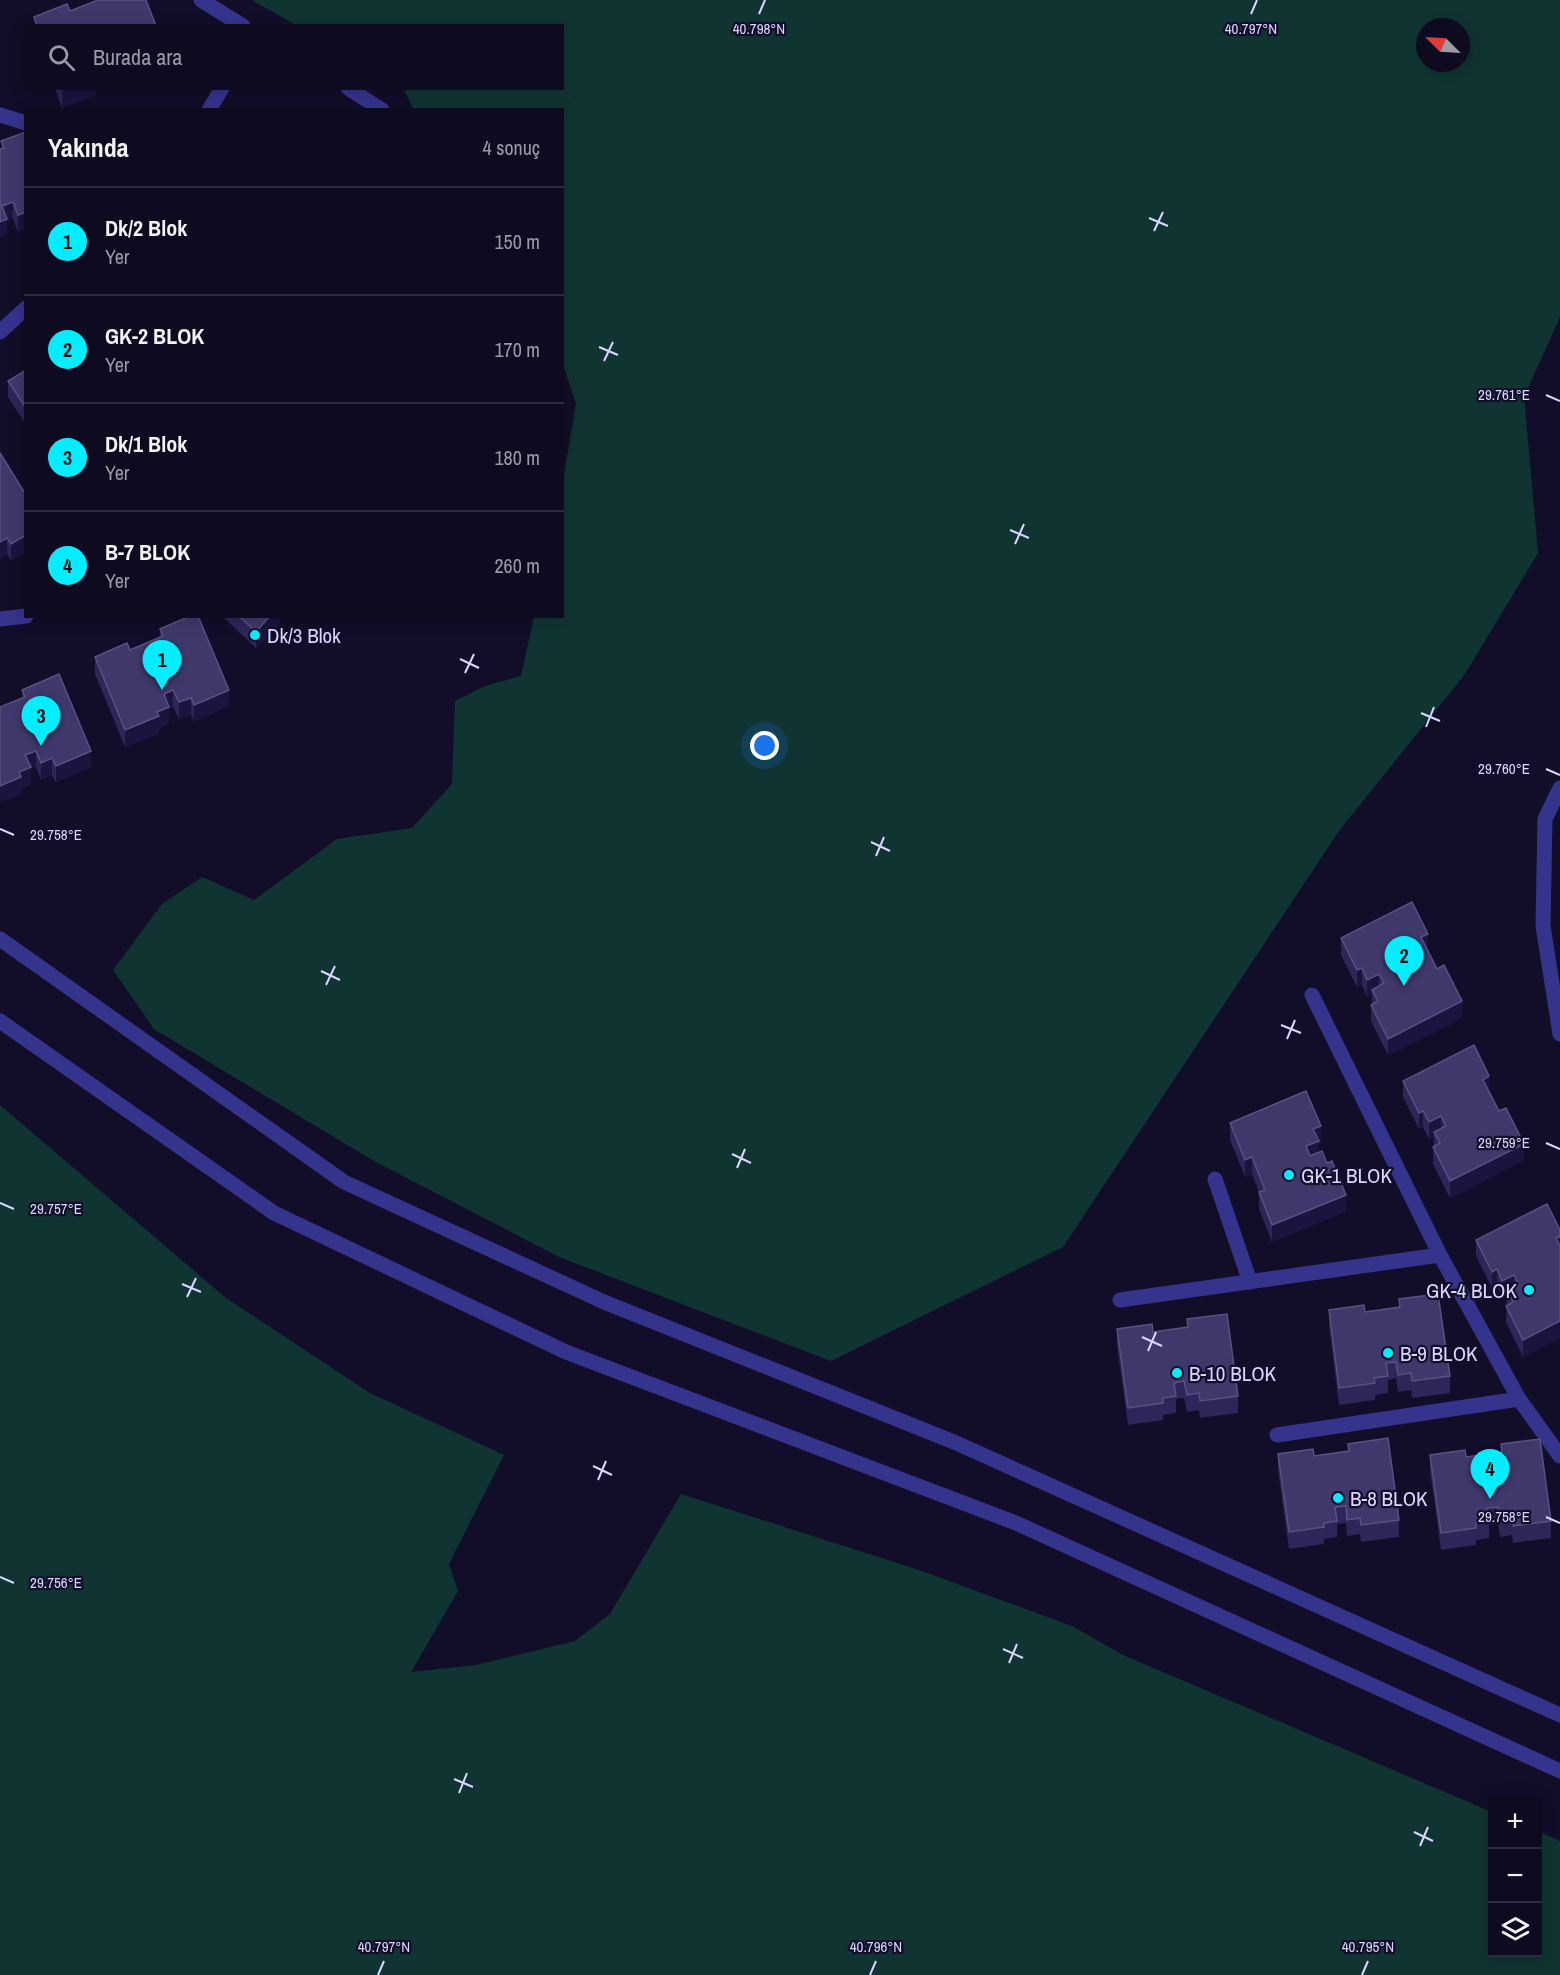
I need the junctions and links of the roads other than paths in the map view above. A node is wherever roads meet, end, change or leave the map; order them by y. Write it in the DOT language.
graph roads {
  1 [pos="201,0"];
  2 [pos="240,24"];
  3 [pos="221,90"];
  4 [pos="351,90"];
  5 [pos="209,108"];
  6 [pos="379,108"];
  7 [pos="0,115"];
  8 [pos="24,122"];
  9 [pos="24,310"];
  10 [pos="0,332"];
  11 [pos="24,616"];
  12 [pos="0,619"];
  13 [pos="1560,788"];
  14 [pos="0,939"];
  15 [pos="1312,995"];
  16 [pos="0,1021"];
  17 [pos="1560,1034"];
  18 [pos="1215,1179"];
  19 [pos="1440,1256"];
  20 [pos="1250,1282"];
  21 [pos="1120,1300"];
  22 [pos="1519,1399"];
  23 [pos="1277,1435"];
  24 [pos="1560,1456"];
  25 [pos="1560,1715"];
  26 [pos="1560,1771"];
  1 -- 2 [label="street"];
  3 -- 5 [label="street"];
  4 -- 6 [label="street"];
  7 -- 8 [label="street"];
  9 -- 10 [label="street"];
  11 -- 12 [label="street"];
  13 -- 17 [label="street"];
  14 -- 25 [label="street"];
  15 -- 19 [label="street"];
  16 -- 26 [label="street"];
  18 -- 20 [label="street"];
  19 -- 20 [label="street"];
  19 -- 22 [label="street"];
  20 -- 21 [label="street"];
  22 -- 23 [label="street"];
  22 -- 24 [label="street"];
}
